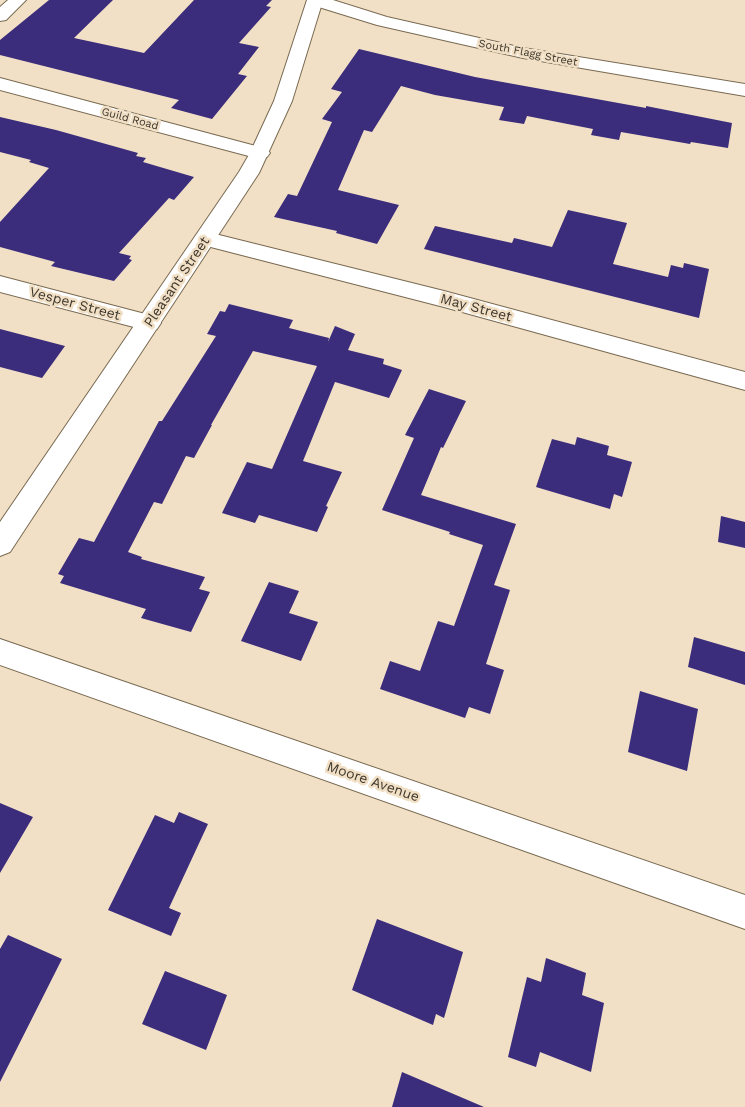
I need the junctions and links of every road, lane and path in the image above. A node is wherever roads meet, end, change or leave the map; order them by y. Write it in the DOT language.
graph roads {
  1 [pos="18,0"];
  2 [pos="315,0"];
  3 [pos="0,16"];
  4 [pos="0,84"];
  5 [pos="745,90"];
  6 [pos="260,153"];
  7 [pos="207,238"];
  8 [pos="0,284"];
  9 [pos="150,324"];
  10 [pos="745,381"];
  11 [pos="0,544"];
  12 [pos="0,652"];
  13 [pos="745,912"];
  1 -- 3 [label="street"];
  2 -- 5 [label="street, South Flagg Street"];
  2 -- 6 [label="street, Pleasant Street"];
  4 -- 6 [label="street, Guild Road"];
  6 -- 7 [label="street, Pleasant Street"];
  7 -- 9 [label="street, Pleasant Street"];
  7 -- 10 [label="street, May Street"];
  8 -- 9 [label="street, Vesper Street"];
  9 -- 11 [label="street, Pleasant Street"];
  12 -- 13 [label="street, Moore Avenue"];
}
